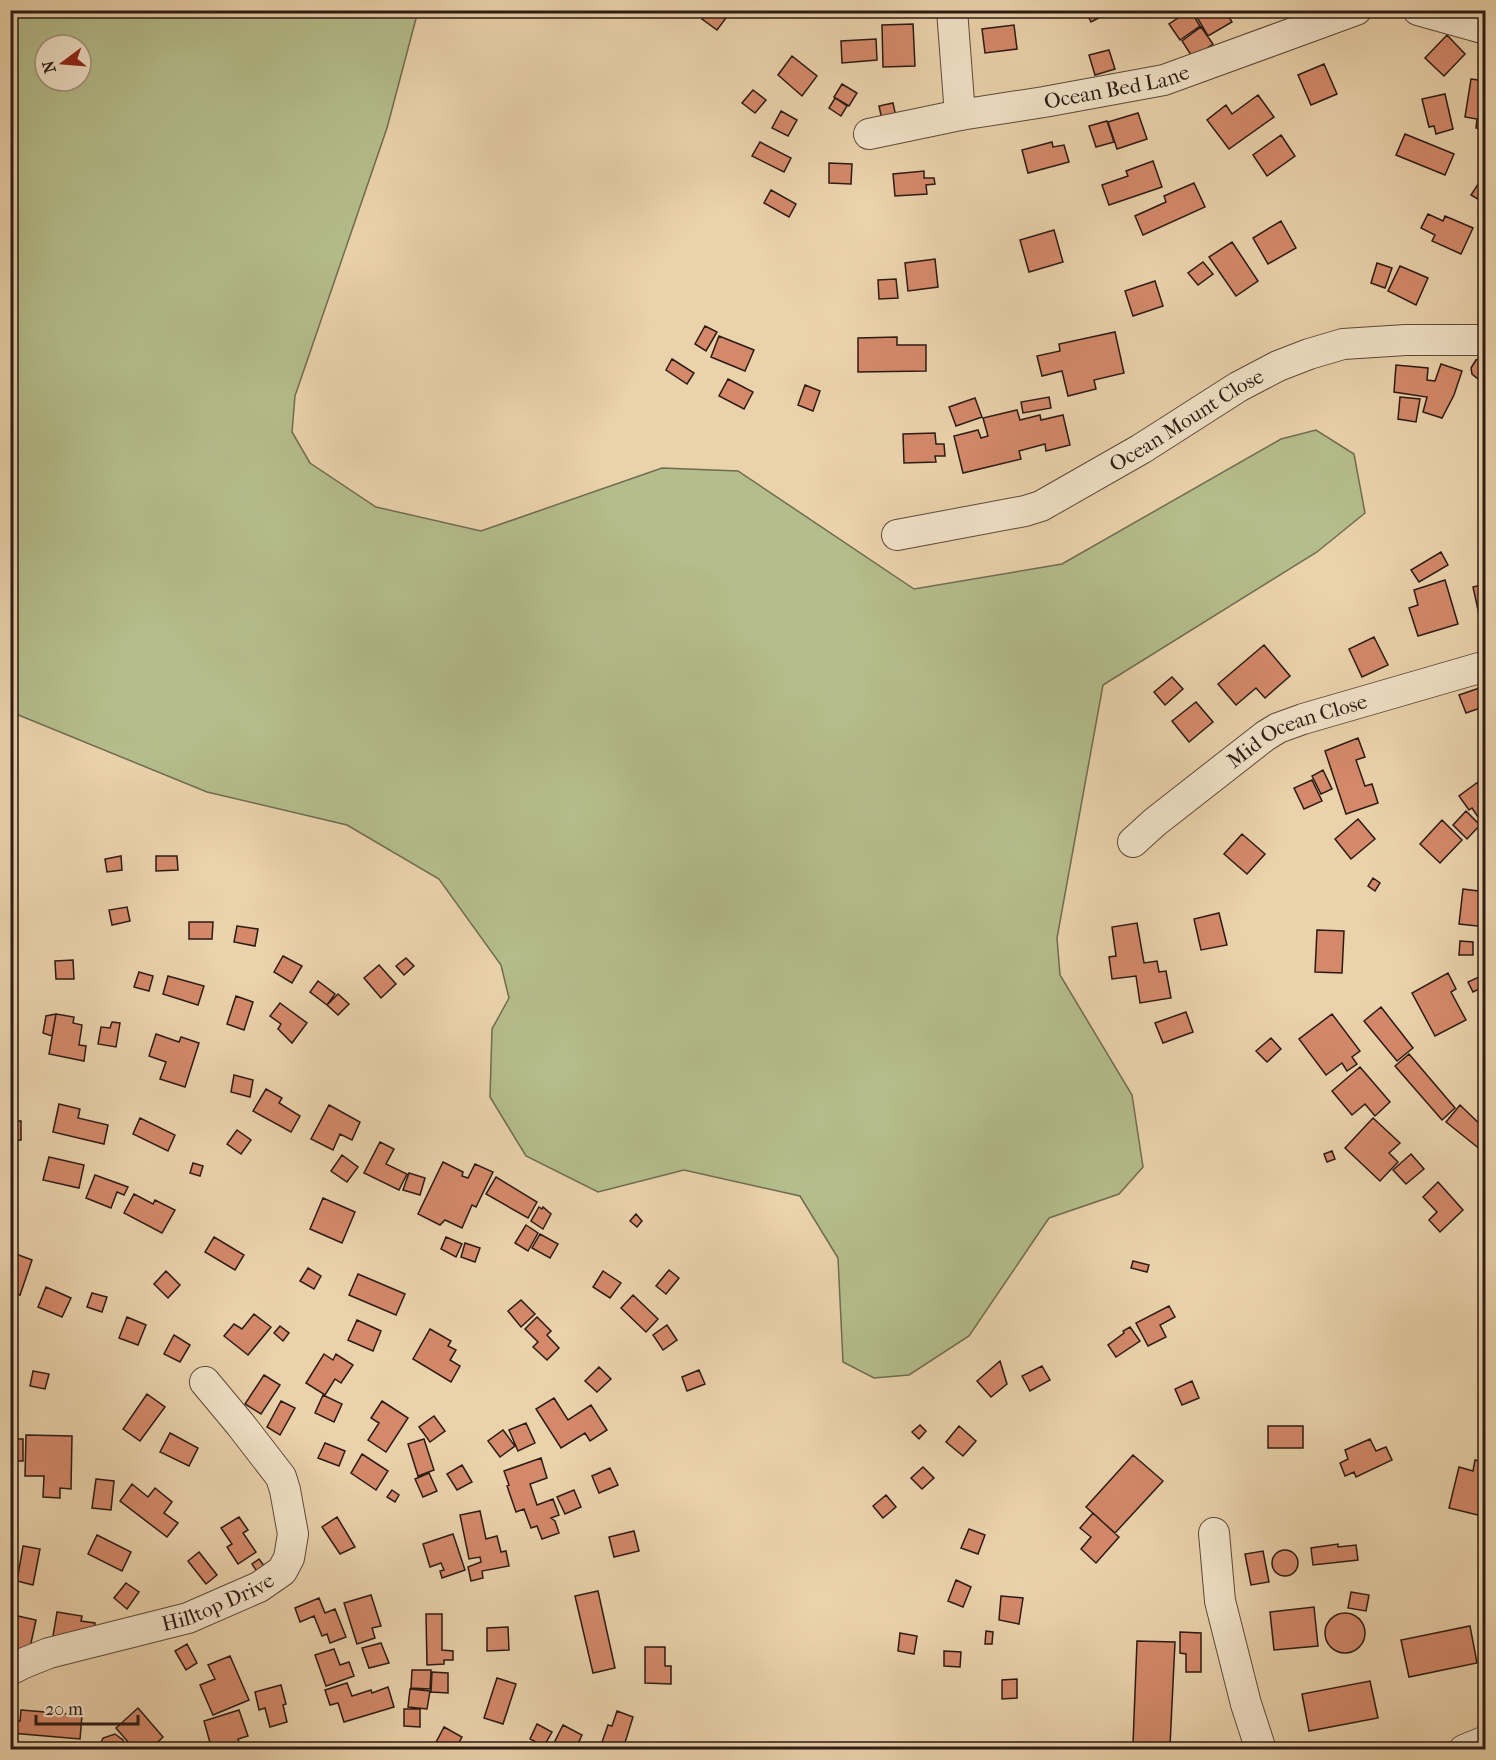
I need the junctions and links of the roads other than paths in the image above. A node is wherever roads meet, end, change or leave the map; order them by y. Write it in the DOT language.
graph roads {
  1 [pos="952,10"];
  2 [pos="1356,10"];
  3 [pos="1418,10"];
  4 [pos="1485,29"];
  5 [pos="960,115"];
  6 [pos="869,134"];
  7 [pos="1485,340"];
  8 [pos="897,535"];
  9 [pos="1485,666"];
  10 [pos="1133,842"];
  11 [pos="205,1382"];
  12 [pos="1214,1533"];
  13 [pos="10,1670"];
  14 [pos="1485,1741"];
  15 [pos="1261,1749"];
  16 [pos="1464,1749"];
  1 -- 5 [label="street"];
  2 -- 5 [label="street, Ocean Bed Lane"];
  3 -- 4 [label="street"];
  5 -- 6 [label="street, Ocean Bed Lane"];
  7 -- 8 [label="street, Ocean Mount Close"];
  9 -- 10 [label="street, Mid Ocean Close"];
  11 -- 13 [label="street, Hilltop Drive"];
  12 -- 15 [label="street"];
  14 -- 16 [label="street"];
}
